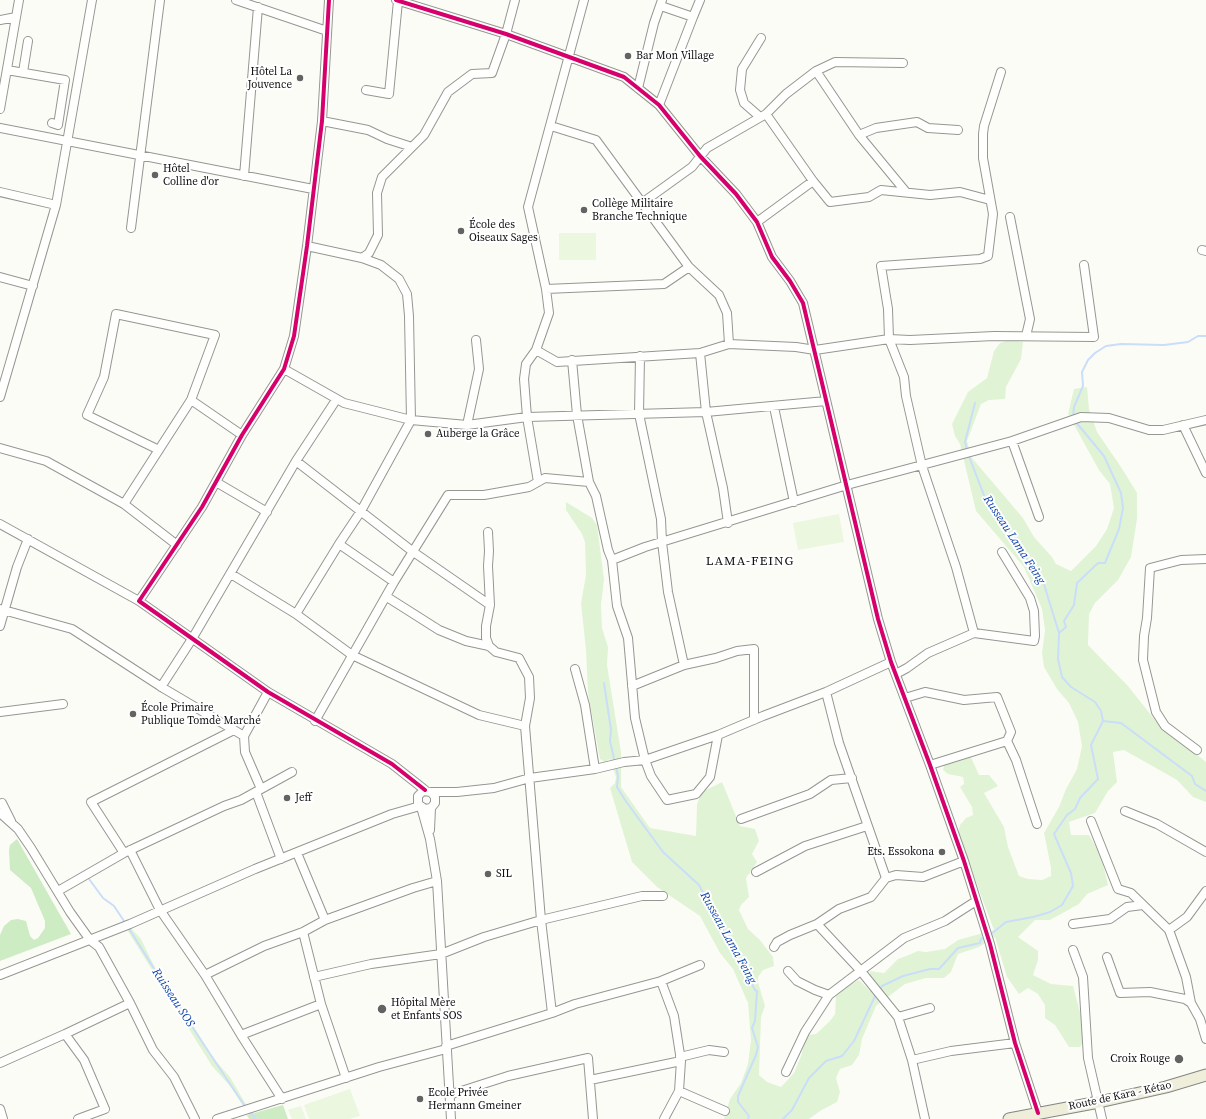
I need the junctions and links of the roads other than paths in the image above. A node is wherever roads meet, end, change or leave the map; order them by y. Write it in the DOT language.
graph roads {
  1 [pos="18,0"];
  2 [pos="92,0"];
  3 [pos="160,0"];
  4 [pos="236,0"];
  5 [pos="329,0"];
  6 [pos="397,0"];
  7 [pos="515,0"];
  8 [pos="584,0"];
  9 [pos="700,0"];
  10 [pos="661,3"];
  11 [pos="258,7"];
  12 [pos="16,17"];
  13 [pos="693,17"];
  14 [pos="0,20"];
  15 [pos="327,31"];
  16 [pos="506,34"];
  17 [pos="761,38"];
  18 [pos="28,41"];
  19 [pos="568,56"];
  20 [pos="903,63"];
  21 [pos="7,70"];
  22 [pos="816,71"];
  23 [pos="23,72"];
  24 [pos="1001,72"];
  25 [pos="638,88"];
  26 [pos="366,90"];
  27 [pos="659,105"];
  28 [pos="0,109"];
  29 [pos="763,116"];
  30 [pos="322,121"];
  31 [pos="52,123"];
  32 [pos="551,126"];
  33 [pos="0,128"];
  34 [pos="958,130"];
  35 [pos="859,135"];
  36 [pos="66,140"];
  37 [pos="412,147"];
  38 [pos="700,156"];
  39 [pos="141,157"];
  40 [pos="244,176"];
  41 [pos="813,181"];
  42 [pos="313,189"];
  43 [pos="0,192"];
  44 [pos="906,192"];
  45 [pos="990,200"];
  46 [pos="642,203"];
  47 [pos="56,205"];
  48 [pos="1010,217"];
  49 [pos="757,222"];
  50 [pos="131,228"];
  51 [pos="307,246"];
  52 [pos="362,258"];
  53 [pos="1084,265"];
  54 [pos="690,267"];
  55 [pos="0,277"];
  56 [pos="33,286"];
  57 [pos="546,289"];
  58 [pos="1026,336"];
  59 [pos="889,339"];
  60 [pos="476,340"];
  61 [pos="728,344"];
  62 [pos="536,350"];
  63 [pos="815,350"];
  64 [pos="700,353"];
  65 [pos="640,356"];
  66 [pos="572,360"];
  67 [pos="284,369"];
  68 [pos="0,397"];
  69 [pos="191,400"];
  70 [pos="336,400"];
  71 [pos="826,401"];
  72 [pos="774,407"];
  73 [pos="706,412"];
  74 [pos="639,414"];
  75 [pos="577,415"];
  76 [pos="527,418"];
  77 [pos="411,420"];
  78 [pos="1206,420"];
  79 [pos="467,425"];
  80 [pos="1183,425"];
  81 [pos="242,435"];
  82 [pos="1012,441"];
  83 [pos="0,448"];
  84 [pos="159,450"];
  85 [pos="296,461"];
  86 [pos="922,466"];
  87 [pos="1206,473"];
  88 [pos="216,482"];
  89 [pos="538,482"];
  90 [pos="589,482"];
  91 [pos="847,485"];
  92 [pos="794,502"];
  93 [pos="124,504"];
  94 [pos="361,511"];
  95 [pos="267,512"];
  96 [pos="1039,517"];
  97 [pos="728,523"];
  98 [pos="0,524"];
  99 [pos="488,532"];
  100 [pos="28,539"];
  101 [pos="662,542"];
  102 [pos="339,544"];
  103 [pos="177,545"];
  104 [pos="412,551"];
  105 [pos="1002,552"];
  106 [pos="1206,559"];
  107 [pos="612,560"];
  108 [pos="231,574"];
  109 [pos="394,582"];
  110 [pos="387,596"];
  111 [pos="139,601"];
  112 [pos="490,605"];
  113 [pos="2,610"];
  114 [pos="296,614"];
  115 [pos="0,626"];
  116 [pos="974,633"];
  117 [pos="192,639"];
  118 [pos="489,646"];
  119 [pos="352,655"];
  120 [pos="891,662"];
  121 [pos="684,665"];
  122 [pos="575,669"];
  123 [pos="896,674"];
  124 [pos="632,686"];
  125 [pos="161,687"];
  126 [pos="268,692"];
  127 [pos="826,692"];
  128 [pos="905,698"];
  129 [pos="62,704"];
  130 [pos="0,712"];
  131 [pos="754,720"];
  132 [pos="316,721"];
  133 [pos="525,726"];
  134 [pos="234,730"];
  135 [pos="718,735"];
  136 [pos="244,736"];
  137 [pos="1007,741"];
  138 [pos="1197,750"];
  139 [pos="645,760"];
  140 [pos="930,764"];
  141 [pos="595,769"];
  142 [pos="292,772"];
  143 [pos="530,778"];
  144 [pos="852,778"];
  145 [pos="258,790"];
  146 [pos="457,792"];
  147 [pos="422,798"];
  148 [pos="1,803"];
  149 [pos="433,805"];
  150 [pos="1125,811"];
  151 [pos="0,813"];
  152 [pos="741,819"];
  153 [pos="1091,821"];
  154 [pos="12,822"];
  155 [pos="1037,824"];
  156 [pos="867,826"];
  157 [pos="430,839"];
  158 [pos="127,851"];
  159 [pos="1206,852"];
  160 [pos="297,853"];
  161 [pos="281,859"];
  162 [pos="964,861"];
  163 [pos="756,872"];
  164 [pos="886,878"];
  165 [pos="437,881"];
  166 [pos="58,891"];
  167 [pos="1206,892"];
  168 [pos="663,896"];
  169 [pos="976,901"];
  170 [pos="1143,905"];
  171 [pos="160,910"];
  172 [pos="325,920"];
  173 [pos="541,920"];
  174 [pos="816,924"];
  175 [pos="1073,924"];
  176 [pos="1169,930"];
  177 [pos="303,932"];
  178 [pos="90,940"];
  179 [pos="774,947"];
  180 [pos="1073,950"];
  181 [pos="441,954"];
  182 [pos="1107,957"];
  183 [pos="700,965"];
  184 [pos="860,970"];
  185 [pos="788,971"];
  186 [pos="0,975"];
  187 [pos="205,975"];
  188 [pos="314,977"];
  189 [pos="661,981"];
  190 [pos="829,995"];
  191 [pos="130,1002"];
  192 [pos="1190,1003"];
  193 [pos="321,1004"];
  194 [pos="930,1008"];
  195 [pos="552,1013"];
  196 [pos="898,1017"];
  197 [pos="65,1034"];
  198 [pos="241,1035"];
  199 [pos="1206,1039"];
  200 [pos="1015,1043"];
  201 [pos="446,1047"];
  202 [pos="724,1052"];
  203 [pos="680,1059"];
  204 [pos="912,1060"];
  205 [pos="0,1063"];
  206 [pos="786,1072"];
  207 [pos="1206,1075"];
  208 [pos="346,1078"];
  209 [pos="590,1080"];
  210 [pos="679,1091"];
  211 [pos="449,1095"];
  212 [pos="282,1098"];
  213 [pos="1099,1102"];
  214 [pos="0,1109"];
  215 [pos="725,1111"];
  216 [pos="245,1113"];
  217 [pos="1038,1113"];
  218 [pos="3,1119"];
  219 [pos="78,1119"];
  220 [pos="195,1119"];
  221 [pos="217,1119"];
  222 [pos="451,1119"];
  223 [pos="593,1119"];
  224 [pos="664,1119"];
  225 [pos="925,1119"];
  226 [pos="1009,1119"];
  227 [pos="1102,1119"];
  1 -- 12 [label="street"];
  2 -- 36 [label="street"];
  3 -- 39 [label="street"];
  4 -- 11 [label="street"];
  5 -- 15 [label="street"];
  6 -- 16 [label="street"];
  6 -- 26 [label="street"];
  7 -- 16 [label="street"];
  8 -- 19 [label="street"];
  9 -- 13 [label="street"];
  10 -- 13 [label="street"];
  10 -- 25 [label="street"];
  11 -- 15 [label="street"];
  11 -- 40 [label="street"];
  12 -- 14 [label="street"];
  12 -- 21 [label="street"];
  13 -- 27 [label="street"];
  15 -- 30 [label="street"];
  16 -- 19 [label="street"];
  16 -- 37 [label="street"];
  17 -- 29 [label="street"];
  18 -- 23 [label="street"];
  19 -- 25 [label="street"];
  19 -- 32 [label="street"];
  20 -- 22 [label="street"];
  21 -- 23 [label="street"];
  21 -- 28 [label="street"];
  22 -- 29 [label="street"];
  22 -- 35 [label="street"];
  23 -- 31 [label="street"];
  24 -- 45 [label="street"];
  25 -- 27 [label="street"];
  27 -- 38 [label="street"];
  29 -- 38 [label="street"];
  29 -- 41 [label="street"];
  30 -- 37 [label="street"];
  30 -- 42 [label="street"];
  32 -- 46 [label="street"];
  32 -- 57 [label="street"];
  33 -- 36 [label="street"];
  34 -- 35 [label="street"];
  35 -- 44 [label="street"];
  36 -- 39 [label="street"];
  36 -- 47 [label="street"];
  37 -- 52 [label="street"];
  38 -- 46 [label="street"];
  38 -- 49 [label="street"];
  39 -- 40 [label="street"];
  39 -- 50 [label="street"];
  40 -- 42 [label="street"];
  41 -- 44 [label="street"];
  41 -- 49 [label="street"];
  42 -- 51 [label="street"];
  43 -- 47 [label="street"];
  44 -- 45 [label="street"];
  45 -- 59 [label="street"];
  46 -- 54 [label="street"];
  47 -- 56 [label="street"];
  48 -- 58 [label="street"];
  49 -- 63 [label="street"];
  51 -- 52 [label="street"];
  51 -- 67 [label="street"];
  52 -- 77 [label="street"];
  53 -- 58 [label="street"];
  54 -- 57 [label="street"];
  54 -- 61 [label="street"];
  55 -- 56 [label="street"];
  56 -- 68 [label="street"];
  57 -- 62 [label="street"];
  58 -- 59 [label="street"];
  59 -- 63 [label="street"];
  59 -- 86 [label="street"];
  60 -- 79 [label="street"];
  61 -- 63 [label="street"];
  61 -- 64 [label="street"];
  62 -- 66 [label="street"];
  62 -- 76 [label="street"];
  63 -- 71 [label="street"];
  64 -- 65 [label="street"];
  64 -- 73 [label="street"];
  65 -- 66 [label="street"];
  65 -- 74 [label="street"];
  66 -- 75 [label="street"];
  67 -- 70 [label="street"];
  67 -- 81 [label="street"];
  69 -- 81 [label="street"];
  69 -- 84 [label="street"];
  69 -- 84 [label="street"];
  70 -- 77 [label="street"];
  70 -- 85 [label="street"];
  71 -- 72 [label="street"];
  71 -- 91 [label="street"];
  72 -- 73 [label="street"];
  72 -- 92 [label="street"];
  73 -- 74 [label="street"];
  73 -- 97 [label="street"];
  74 -- 75 [label="street"];
  74 -- 101 [label="street"];
  75 -- 76 [label="street"];
  75 -- 90 [label="street"];
  76 -- 79 [label="street"];
  76 -- 89 [label="street"];
  77 -- 79 [label="street"];
  77 -- 94 [label="street"];
  78 -- 80 [label="street"];
  80 -- 82 [label="street"];
  80 -- 87 [label="street"];
  81 -- 88 [label="street"];
  82 -- 86 [label="street"];
  82 -- 96 [label="street"];
  83 -- 93 [label="street"];
  84 -- 93 [label="street"];
  85 -- 94 [label="street"];
  85 -- 95 [label="street"];
  86 -- 91 [label="street"];
  86 -- 116 [label="street"];
  88 -- 95 [label="street"];
  88 -- 103 [label="street"];
  89 -- 90 [label="street"];
  89 -- 104 [label="street"];
  90 -- 107 [label="street"];
  91 -- 92 [label="street"];
  91 -- 120 [label="street"];
  92 -- 97 [label="street"];
  93 -- 103 [label="street"];
  94 -- 102 [label="street"];
  94 -- 104 [label="street"];
  95 -- 108 [label="street"];
  97 -- 101 [label="street"];
  98 -- 100 [label="street"];
  99 -- 112 [label="street"];
  100 -- 111 [label="street"];
  100 -- 113 [label="street"];
  101 -- 107 [label="street"];
  101 -- 121 [label="street"];
  102 -- 109 [label="street"];
  102 -- 114 [label="street"];
  103 -- 111 [label="street"];
  104 -- 109 [label="street"];
  104 -- 112 [label="street"];
  105 -- 116 [label="street"];
  106 -- 138 [label="street"];
  107 -- 124 [label="street"];
  108 -- 114 [label="street"];
  108 -- 117 [label="street"];
  109 -- 110 [label="street"];
  110 -- 118 [label="street"];
  110 -- 119 [label="street"];
  111 -- 117 [label="street"];
  112 -- 118 [label="street"];
  113 -- 115 [label="street"];
  113 -- 125 [label="street"];
  114 -- 119 [label="street"];
  116 -- 123 [label="street"];
  117 -- 125 [label="street"];
  117 -- 126 [label="street"];
  118 -- 133 [label="street"];
  119 -- 132 [label="street"];
  119 -- 133 [label="street"];
  120 -- 123 [label="street"];
  120 -- 127 [label="street"];
  121 -- 124 [label="street"];
  121 -- 131 [label="street"];
  122 -- 141 [label="street"];
  123 -- 128 [label="street"];
  124 -- 139 [label="street"];
  125 -- 134 [label="street"];
  126 -- 132 [label="street"];
  126 -- 136 [label="street"];
  127 -- 131 [label="street"];
  127 -- 144 [label="street"];
  128 -- 137 [label="street"];
  128 -- 140 [label="street"];
  129 -- 130 [label="street"];
  131 -- 135 [label="street"];
  132 -- 147 [label="street"];
  133 -- 143 [label="street"];
  134 -- 136 [label="street"];
  134 -- 158 [label="street"];
  135 -- 139 [label="street"];
  135 -- 139 [label="street"];
  136 -- 145 [label="street"];
  137 -- 140 [label="street"];
  137 -- 155 [label="street"];
  139 -- 141 [label="street"];
  140 -- 162 [label="street"];
  141 -- 143 [label="street"];
  142 -- 145 [label="street"];
  143 -- 146 [label="street"];
  143 -- 173 [label="street"];
  144 -- 152 [label="street"];
  144 -- 156 [label="street"];
  145 -- 158 [label="street"];
  145 -- 161 [label="street"];
  146 -- 147 [label="street"];
  146 -- 149 [label="street"];
  147 -- 149 [label="street"];
  147 -- 149 [label="street"];
  147 -- 157 [label="street"];
  147 -- 160 [label="street"];
  148 -- 154 [label="street"];
  149 -- 157 [label="street"];
  150 -- 159 [label="street"];
  151 -- 154 [label="street"];
  153 -- 170 [label="street"];
  154 -- 166 [label="street"];
  156 -- 163 [label="street"];
  156 -- 164 [label="street"];
  157 -- 165 [label="street"];
  158 -- 166 [label="street"];
  158 -- 171 [label="street"];
  160 -- 161 [label="street"];
  160 -- 172 [label="street"];
  161 -- 171 [label="street"];
  162 -- 164 [label="street"];
  162 -- 169 [label="street"];
  164 -- 174 [label="street"];
  165 -- 172 [label="street"];
  165 -- 181 [label="street"];
  166 -- 178 [label="street"];
  167 -- 176 [label="street"];
  168 -- 173 [label="street"];
  169 -- 184 [label="street"];
  169 -- 200 [label="street"];
  170 -- 175 [label="street"];
  170 -- 176 [label="street"];
  171 -- 178 [label="street"];
  171 -- 187 [label="street"];
  172 -- 177 [label="street"];
  173 -- 181 [label="street"];
  173 -- 195 [label="street"];
  174 -- 179 [label="street"];
  174 -- 184 [label="street"];
  176 -- 192 [label="street"];
  177 -- 187 [label="street"];
  177 -- 188 [label="street"];
  178 -- 186 [label="street"];
  178 -- 191 [label="street"];
  180 -- 213 [label="street"];
  181 -- 188 [label="street"];
  181 -- 201 [label="street"];
  182 -- 192 [label="street"];
  183 -- 189 [label="street"];
  184 -- 190 [label="street"];
  184 -- 196 [label="street"];
  185 -- 190 [label="street"];
  187 -- 198 [label="street"];
  188 -- 193 [label="street"];
  189 -- 195 [label="street"];
  189 -- 203 [label="street"];
  190 -- 206 [label="street"];
  191 -- 197 [label="street"];
  191 -- 220 [label="street"];
  192 -- 199 [label="street"];
  193 -- 198 [label="street"];
  193 -- 208 [label="street"];
  194 -- 196 [label="street"];
  195 -- 201 [label="street"];
  196 -- 204 [label="street"];
  197 -- 205 [label="street"];
  197 -- 219 [label="street"];
  198 -- 212 [label="street"];
  200 -- 204 [label="street"];
  200 -- 217 [label="street"];
  201 -- 208 [label="street"];
  201 -- 211 [label="street"];
  202 -- 203 [label="street"];
  203 -- 209 [label="street"];
  203 -- 210 [label="street"];
  204 -- 225 [label="street"];
  207 -- 213 [label="main road, Route de Kara - Kétao"];
  208 -- 212 [label="street"];
  209 -- 211 [label="street"];
  209 -- 223 [label="street"];
  210 -- 215 [label="street"];
  210 -- 224 [label="street"];
  211 -- 222 [label="street"];
  212 -- 216 [label="street"];
  213 -- 217 [label="main road, Route de Kara - Kétao"];
  213 -- 227 [label="street"];
  214 -- 218 [label="street"];
  216 -- 221 [label="street"];
  217 -- 226 [label="main road, Route de Kara - Kétao"];
}
